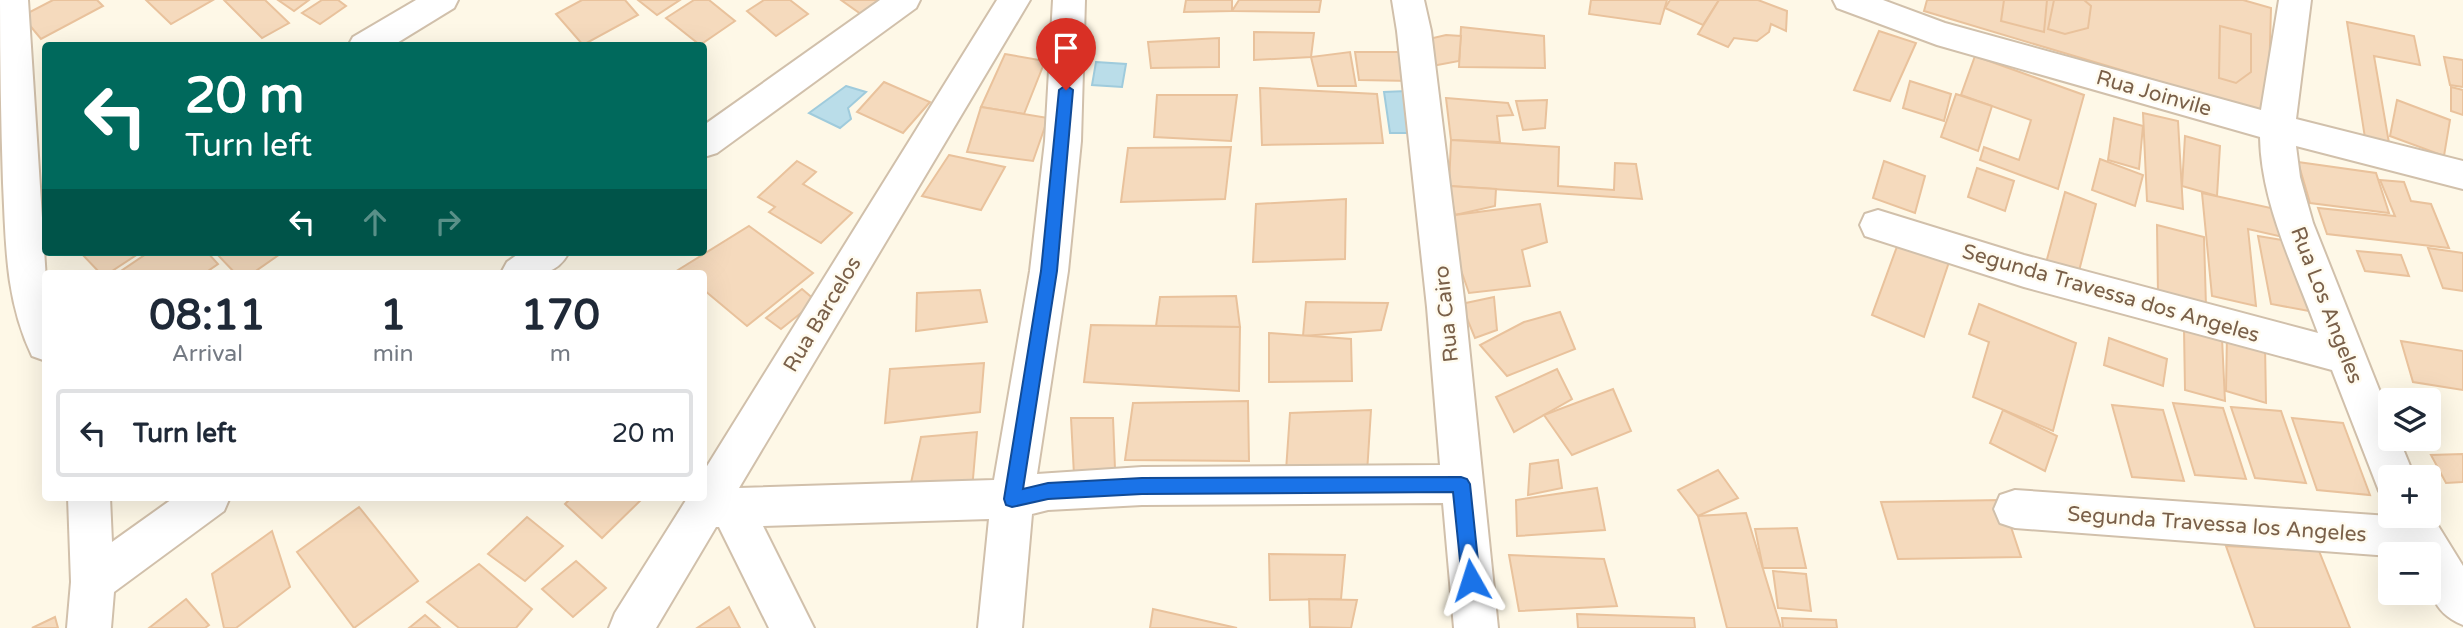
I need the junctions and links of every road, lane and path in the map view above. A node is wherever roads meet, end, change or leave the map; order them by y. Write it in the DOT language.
graph roads {
  1 [pos="12,0"];
  2 [pos="442,0"];
  3 [pos="904,0"];
  4 [pos="1014,0"];
  5 [pos="1069,0"];
  6 [pos="1408,0"];
  7 [pos="1849,0"];
  8 [pos="2295,0"];
  9 [pos="372,42"];
  10 [pos="2278,128"];
  11 [pos="707,141"];
  12 [pos="2463,175"];
  13 [pos="1878,225"];
  14 [pos="36,239"];
  15 [pos="544,256"];
  16 [pos="524,270"];
  17 [pos="42,331"];
  18 [pos="2346,357"];
  19 [pos="2389,465"];
  20 [pos="1461,484"];
  21 [pos="1012,499"];
  22 [pos="89,501"];
  23 [pos="204,501"];
  24 [pos="718,508"];
  25 [pos="2015,509"];
  26 [pos="2378,525"];
  27 [pos="2415,528"];
  28 [pos="93,582"];
  29 [pos="2463,604"];
  30 [pos="89,628"];
  31 [pos="631,628"];
  32 [pos="792,628"];
  33 [pos="1000,628"];
  34 [pos="1476,628"];
  1 -- 14 [label="street"];
  2 -- 9 [label="street"];
  3 -- 11 [label="street"];
  4 -- 24 [label="street, Rua Barcelos"];
  5 -- 21 [label="street"];
  6 -- 20 [label="street, Rua Cairo"];
  7 -- 10 [label="street, Rua Joinvile"];
  8 -- 10 [label="street, Rua Los Angeles"];
  10 -- 12 [label="street, Rua Joinvile"];
  10 -- 18 [label="street, Rua Los Angeles"];
  13 -- 18 [label="street, Segunda Travessa dos Angeles"];
  14 -- 17 [label="street"];
  15 -- 16 [label="street"];
  18 -- 19 [label="street, Rua Los Angeles"];
  20 -- 21 [label="street"];
  20 -- 34 [label="street, Rua Cairo"];
  21 -- 24 [label="street"];
  21 -- 33 [label="street"];
  22 -- 28 [label="street"];
  23 -- 28 [label="street"];
  24 -- 31 [label="street, Rua Barcelos"];
  24 -- 32 [label="street"];
  25 -- 26 [label="street, Segunda Travessa los Angeles"];
  27 -- 29 [label="street"];
  28 -- 30 [label="street"];
}
